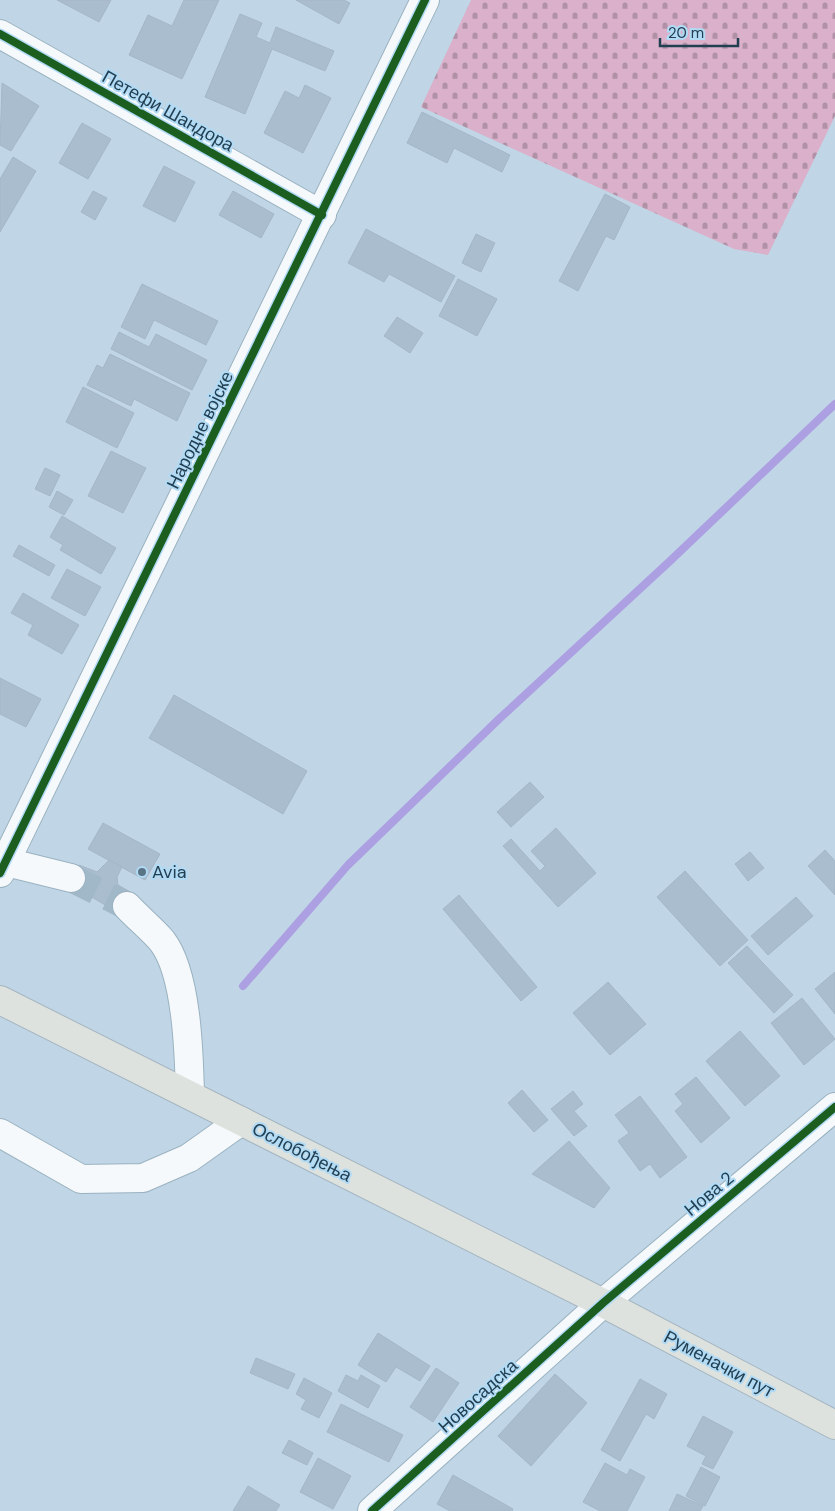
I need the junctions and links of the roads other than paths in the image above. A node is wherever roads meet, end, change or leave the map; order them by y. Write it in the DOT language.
graph roads {
  1 [pos="425,0"];
  2 [pos="0,34"];
  3 [pos="322,215"];
  4 [pos="3,868"];
  5 [pos="71,878"];
  6 [pos="127,906"];
  7 [pos="0,1000"];
  8 [pos="190,1094"];
  9 [pos="835,1107"];
  10 [pos="241,1121"];
  11 [pos="0,1134"];
  12 [pos="603,1303"];
  13 [pos="835,1425"];
  14 [pos="372,1511"];
  1 -- 3 [label="street, Народне војске"];
  2 -- 3 [label="street, Петефи Шандора"];
  3 -- 4 [label="street, Народне војске"];
  4 -- 5 [label="street"];
  6 -- 8 [label="street"];
  7 -- 8 [label="main road, Ослобођења"];
  8 -- 10 [label="main road, Ослобођења"];
  9 -- 12 [label="street, Нова 2"];
  10 -- 11 [label="street"];
  10 -- 12 [label="main road, Ослобођења"];
  12 -- 13 [label="main road, Руменачки пут"];
  12 -- 14 [label="street, Новосадска"];
}
